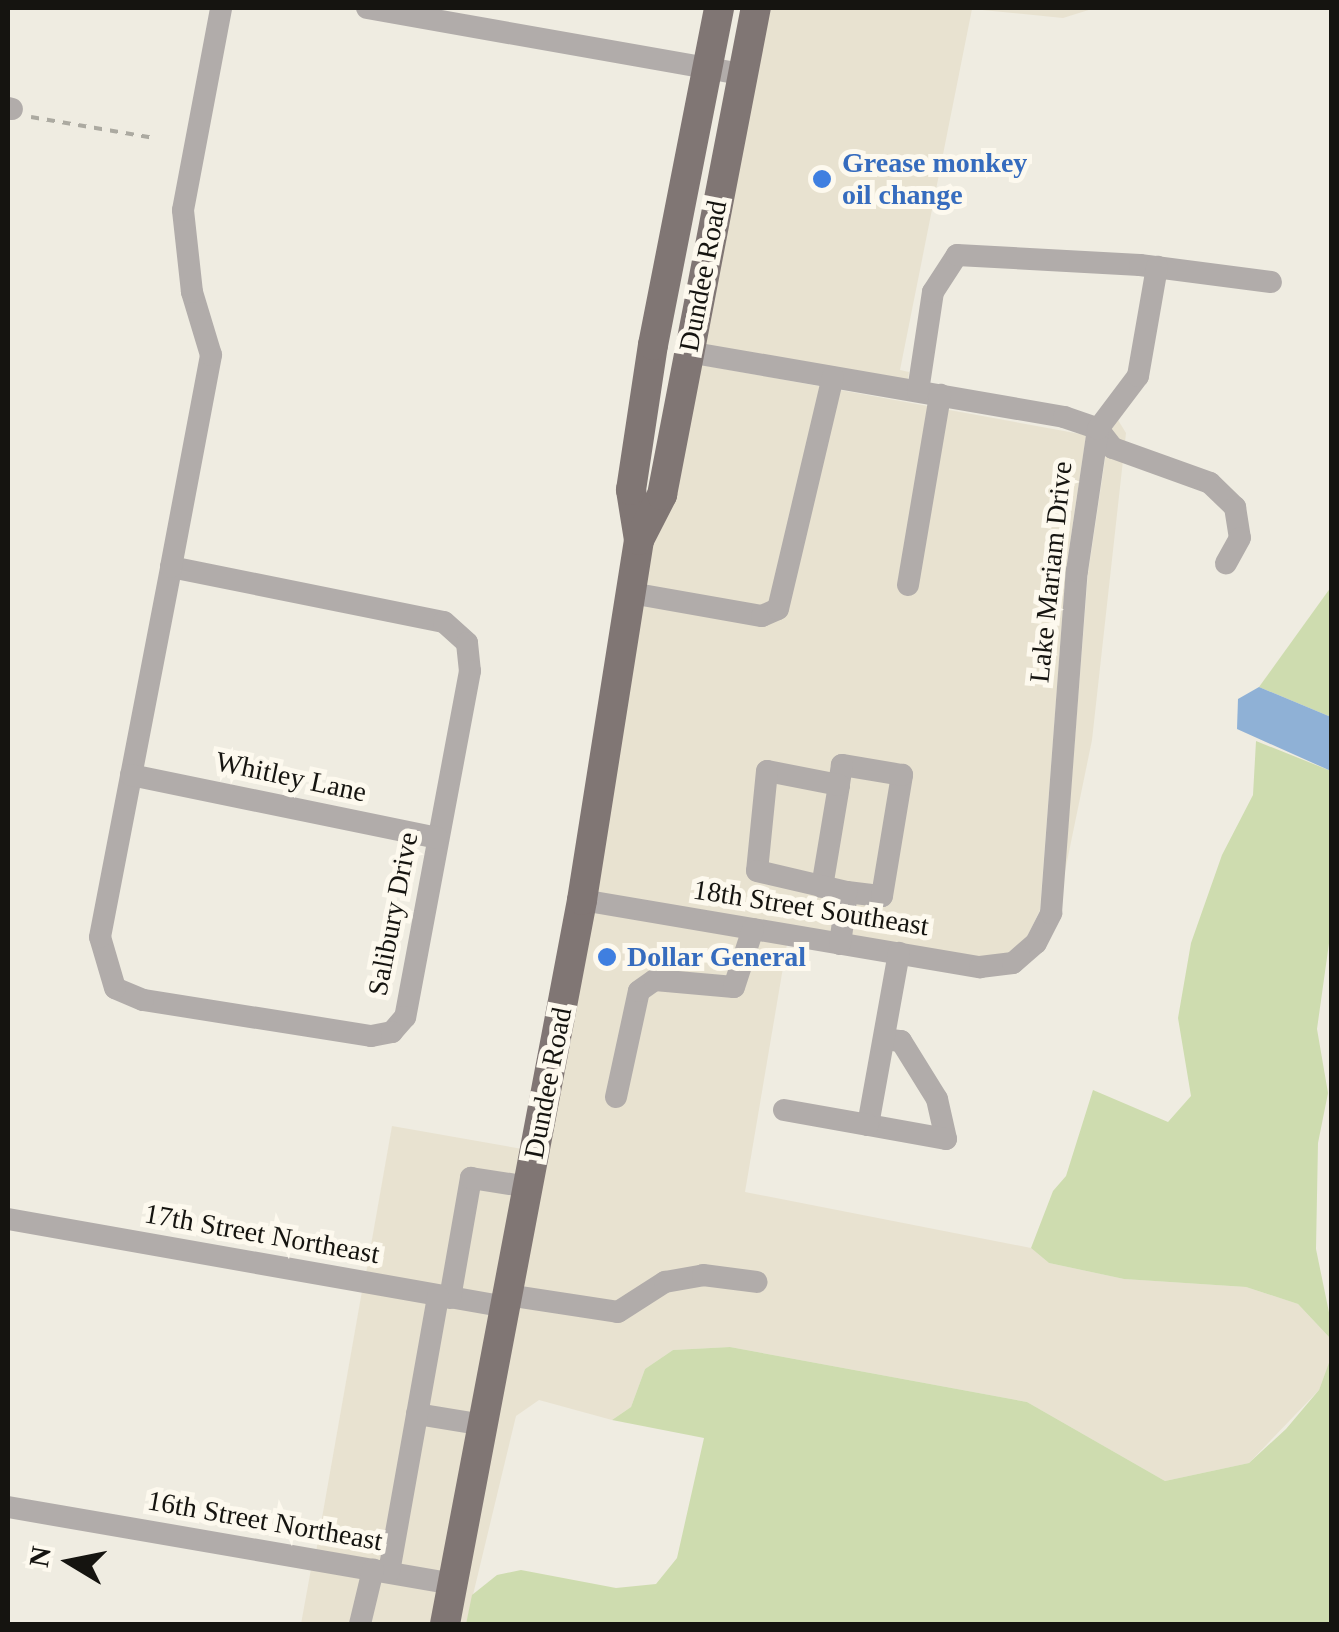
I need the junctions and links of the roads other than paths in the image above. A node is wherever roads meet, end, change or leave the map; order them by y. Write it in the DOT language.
graph roads {
  1 [pos="221,8"];
  2 [pos="367,8"];
  3 [pos="720,8"];
  4 [pos="756,8"];
  5 [pos="707,68"];
  6 [pos="743,74"];
  7 [pos="1157,267"];
  8 [pos="1271,282"];
  9 [pos="688,352"];
  10 [pos="834,376"];
  11 [pos="929,393"];
  12 [pos="1098,429"];
  13 [pos="640,540"];
  14 [pos="1226,563"];
  15 [pos="171,567"];
  16 [pos="908,585"];
  17 [pos="631,593"];
  18 [pos="131,775"];
  19 [pos="839,784"];
  20 [pos="438,838"];
  21 [pos="822,888"];
  22 [pos="848,892"];
  23 [pos="582,900"];
  24 [pos="752,929"];
  25 [pos="840,944"];
  26 [pos="1026,952"];
  27 [pos="899,953"];
  28 [pos="884,1038"];
  29 [pos="616,1097"];
  30 [pos="784,1110"];
  31 [pos="868,1126"];
  32 [pos="528,1187"];
  33 [pos="8,1219"];
  34 [pos="756,1282"];
  35 [pos="444,1297"];
  36 [pos="507,1301"];
  37 [pos="417,1414"];
  38 [pos="484,1426"];
  39 [pos="8,1507"];
  40 [pos="381,1571"];
  41 [pos="454,1584"];
  42 [pos="360,1624"];
  43 [pos="445,1624"];
  1 -- 15 [label="street, Salibury Drive"];
  2 -- 5 [label="street"];
  3 -- 5 [label="main road, Dundee Road"];
  4 -- 6 [label="main road, Dundee Road"];
  5 -- 6 [label="street"];
  5 -- 13 [label="main road, Dundee Road"];
  6 -- 9 [label="main road, Dundee Road"];
  7 -- 8 [label="street"];
  7 -- 11 [label="street"];
  7 -- 12 [label="street"];
  9 -- 10 [label="street, Lake Mariam Drive"];
  9 -- 13 [label="main road, Dundee Road"];
  10 -- 11 [label="street, Lake Mariam Drive"];
  10 -- 17 [label="street"];
  11 -- 12 [label="street, Lake Mariam Drive"];
  11 -- 16 [label="street"];
  12 -- 14 [label="street"];
  12 -- 26 [label="street, Lake Mariam Drive"];
  13 -- 17 [label="main road, Dundee Road"];
  15 -- 18 [label="street, Salibury Drive"];
  15 -- 20 [label="street, Salibury Drive"];
  17 -- 23 [label="main road, Dundee Road"];
  18 -- 20 [label="street, Whitley Lane"];
  18 -- 20 [label="street, Salibury Drive"];
  19 -- 21 [label="street"];
  19 -- 21 [label="street"];
  19 -- 22 [label="street"];
  21 -- 22 [label="street"];
  22 -- 25 [label="street"];
  23 -- 24 [label="street, 18th Street Southeast"];
  23 -- 32 [label="main road, Dundee Road"];
  24 -- 25 [label="street, 18th Street Southeast"];
  24 -- 29 [label="street"];
  25 -- 27 [label="street, 18th Street Southeast"];
  26 -- 27 [label="street, 18th Street Southeast"];
  27 -- 28 [label="street"];
  28 -- 31 [label="street"];
  28 -- 31 [label="street"];
  30 -- 31 [label="street"];
  32 -- 35 [label="street"];
  32 -- 36 [label="main road, Dundee Road"];
  33 -- 35 [label="street, 17th Street Northeast"];
  34 -- 36 [label="street, 17th Street Northeast"];
  35 -- 36 [label="street, 17th Street Northeast"];
  35 -- 37 [label="street"];
  36 -- 38 [label="main road, Dundee Road"];
  37 -- 38 [label="street"];
  37 -- 40 [label="street"];
  38 -- 41 [label="main road, Dundee Road"];
  39 -- 40 [label="street, 16th Street Northeast"];
  40 -- 41 [label="street, 16th Street Northeast"];
  40 -- 42 [label="street"];
  41 -- 43 [label="main road, Dundee Road"];
}
